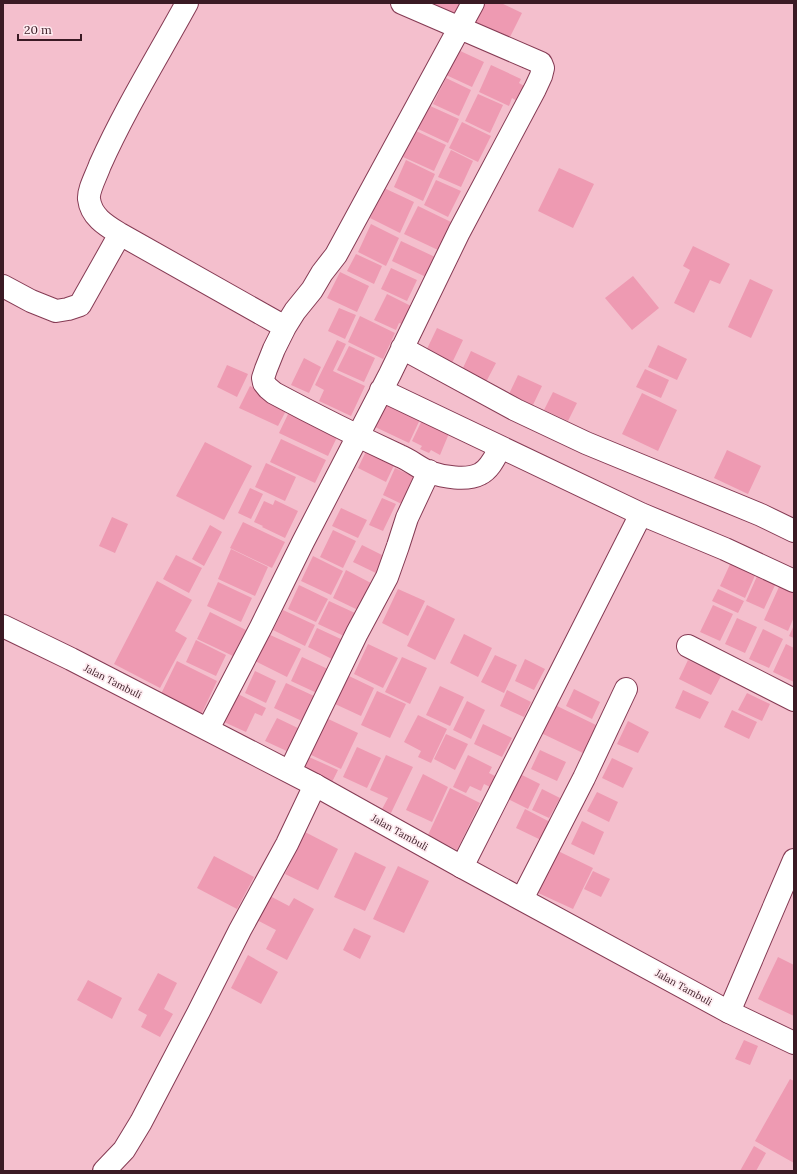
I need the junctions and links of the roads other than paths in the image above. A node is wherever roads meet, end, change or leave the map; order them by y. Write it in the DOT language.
graph roads {
  1 [pos="187,3"];
  2 [pos="402,3"];
  3 [pos="473,3"];
  4 [pos="460,28"];
  5 [pos="120,234"];
  6 [pos="3,286"];
  7 [pos="285,327"];
  8 [pos="402,348"];
  9 [pos="381,390"];
  10 [pos="357,436"];
  11 [pos="500,448"];
  12 [pos="429,471"];
  13 [pos="641,514"];
  14 [pos="794,531"];
  15 [pos="794,581"];
  16 [pos="3,626"];
  17 [pos="688,646"];
  18 [pos="626,689"];
  19 [pos="794,700"];
  20 [pos="208,730"];
  21 [pos="290,771"];
  22 [pos="315,785"];
  23 [pos="794,860"];
  24 [pos="462,867"];
  25 [pos="522,900"];
  26 [pos="729,1012"];
  27 [pos="794,1043"];
  28 [pos="104,1171"];
  1 -- 5 [label="street"];
  2 -- 4 [label="street"];
  3 -- 4 [label="street"];
  4 -- 7 [label="street"];
  4 -- 8 [label="street"];
  5 -- 6 [label="street"];
  5 -- 7 [label="street"];
  7 -- 10 [label="street"];
  8 -- 9 [label="street"];
  8 -- 14 [label="street"];
  9 -- 10 [label="street"];
  9 -- 11 [label="street"];
  10 -- 12 [label="street"];
  10 -- 20 [label="street"];
  11 -- 12 [label="street"];
  11 -- 13 [label="street"];
  12 -- 21 [label="street"];
  13 -- 15 [label="street"];
  13 -- 24 [label="street"];
  16 -- 20 [label="street, Jalan Tambuli"];
  17 -- 19 [label="street"];
  18 -- 25 [label="street"];
  20 -- 21 [label="street, Jalan Tambuli"];
  21 -- 22 [label="street, Jalan Tambuli"];
  22 -- 24 [label="street, Jalan Tambuli"];
  22 -- 28 [label="street"];
  23 -- 26 [label="street"];
  24 -- 25 [label="street, Jalan Tambuli"];
  25 -- 26 [label="street, Jalan Tambuli"];
  26 -- 27 [label="street, Jalan Tambuli"];
}
